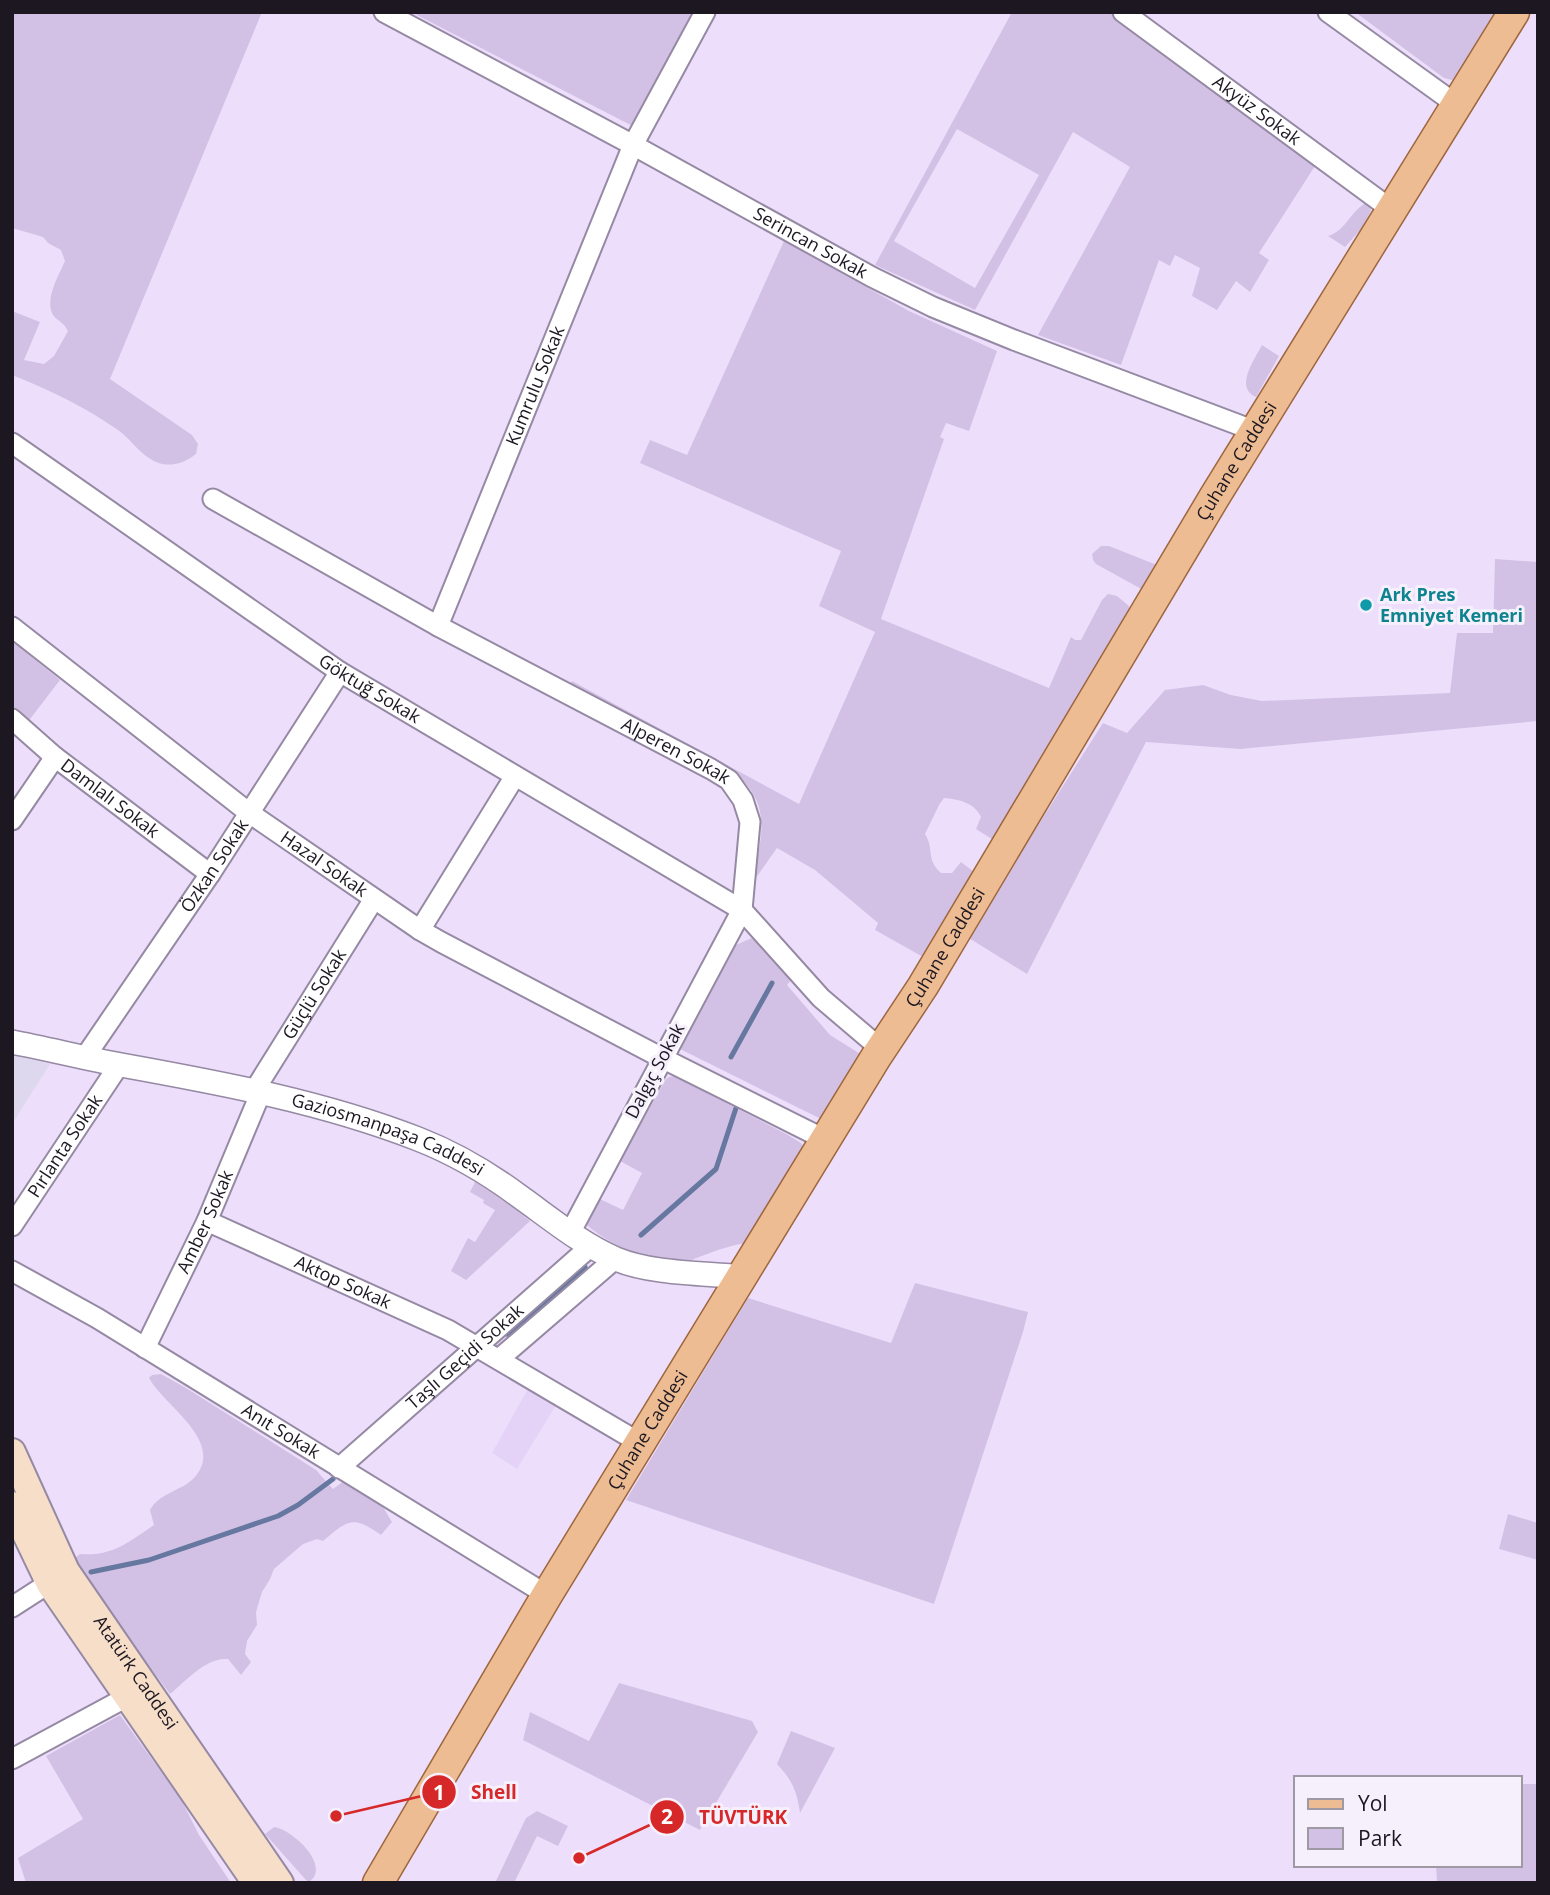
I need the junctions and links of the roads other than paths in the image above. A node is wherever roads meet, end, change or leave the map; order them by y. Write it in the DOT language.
graph roads {
  1 [pos="384,12"];
  2 [pos="705,12"];
  3 [pos="1123,12"];
  4 [pos="1328,12"];
  5 [pos="1514,12"];
  6 [pos="1457,105"];
  7 [pos="633,145"];
  8 [pos="1392,210"];
  9 [pos="1255,431"];
  10 [pos="12,443"];
  11 [pos="213,499"];
  12 [pos="438,626"];
  13 [pos="12,627"];
  14 [pos="340,672"];
  15 [pos="12,719"];
  16 [pos="55,757"];
  17 [pos="515,776"];
  18 [pos="248,812"];
  19 [pos="12,820"];
  20 [pos="210,874"];
  21 [pos="374,899"];
  22 [pos="742,910"];
  23 [pos="420,929"];
  24 [pos="12,1042"];
  25 [pos="881,1049"];
  26 [pos="85,1057"];
  27 [pos="663,1058"];
  28 [pos="119,1065"];
  29 [pos="258,1091"];
  30 [pos="826,1140"];
  31 [pos="207,1221"];
  32 [pos="12,1226"];
  33 [pos="570,1233"];
  34 [pos="591,1246"];
  35 [pos="615,1259"];
  36 [pos="12,1271"];
  37 [pos="742,1277"];
  38 [pos="478,1346"];
  39 [pos="145,1348"];
  40 [pos="499,1359"];
  41 [pos="640,1443"];
  42 [pos="12,1452"];
  43 [pos="339,1468"];
  44 [pos="12,1504"];
  45 [pos="58,1578"];
  46 [pos="547,1595"];
  47 [pos="12,1606"];
  48 [pos="136,1692"];
  49 [pos="12,1759"];
  50 [pos="256,1883"];
  51 [pos="280,1883"];
  52 [pos="378,1883"];
  1 -- 7 [label="street, Serincan Sokak"];
  2 -- 7 [label="street, Kumrulu Sokak"];
  3 -- 8 [label="street, Akyüz Sokak"];
  4 -- 6 [label="street"];
  5 -- 6 [label="main road, Çuhane Caddesi"];
  6 -- 8 [label="main road, Çuhane Caddesi"];
  7 -- 9 [label="street, Serincan Sokak"];
  7 -- 12 [label="street, Kumrulu Sokak"];
  8 -- 9 [label="main road, Çuhane Caddesi"];
  9 -- 25 [label="main road, Çuhane Caddesi"];
  10 -- 14 [label="street, Göktuğ Sokak"];
  11 -- 12 [label="street, Alperen Sokak"];
  12 -- 22 [label="street, Alperen Sokak"];
  13 -- 18 [label="street, Hazal Sokak"];
  14 -- 17 [label="street, Göktuğ Sokak"];
  14 -- 18 [label="street, Özkan Sokak"];
  15 -- 16 [label="street, Damlalı Sokak"];
  16 -- 19 [label="street"];
  16 -- 20 [label="street, Damlalı Sokak"];
  17 -- 22 [label="street, Göktuğ Sokak"];
  17 -- 23 [label="street"];
  18 -- 20 [label="street, Özkan Sokak"];
  18 -- 21 [label="street, Hazal Sokak"];
  20 -- 26 [label="street, Özkan Sokak"];
  21 -- 23 [label="street, Hazal Sokak"];
  21 -- 29 [label="street, Güçlü Sokak"];
  22 -- 25 [label="street"];
  22 -- 27 [label="street, Dalgıç Sokak"];
  23 -- 27 [label="street, Hazal Sokak"];
  24 -- 26 [label="street, Gaziosmanpaşa Caddesi"];
  25 -- 30 [label="main road, Çuhane Caddesi"];
  26 -- 28 [label="street, Gaziosmanpaşa Caddesi"];
  27 -- 30 [label="street, Hazal Sokak"];
  27 -- 33 [label="street, Dalgıç Sokak"];
  28 -- 29 [label="street, Gaziosmanpaşa Caddesi"];
  28 -- 32 [label="street, Pırlanta Sokak"];
  29 -- 31 [label="street, Amber Sokak"];
  29 -- 33 [label="street, Gaziosmanpaşa Caddesi"];
  30 -- 37 [label="main road, Çuhane Caddesi"];
  31 -- 38 [label="street, Aktop Sokak"];
  31 -- 39 [label="street, Amber Sokak"];
  33 -- 34 [label="street, Gaziosmanpaşa Caddesi"];
  34 -- 35 [label="street, Gaziosmanpaşa Caddesi"];
  34 -- 38 [label="street, Taşlı Geçidi Sokak"];
  35 -- 37 [label="street, Gaziosmanpaşa Caddesi"];
  35 -- 40 [label="street"];
  36 -- 39 [label="street, Anıt Sokak"];
  37 -- 41 [label="main road, Çuhane Caddesi"];
  38 -- 40 [label="street, Aktop Sokak"];
  38 -- 43 [label="street, Taşlı Geçidi Sokak"];
  39 -- 43 [label="street, Anıt Sokak"];
  40 -- 41 [label="street, Aktop Sokak"];
  41 -- 46 [label="main road, Çuhane Caddesi"];
  42 -- 45 [label="main road, Atatürk Caddesi"];
  43 -- 46 [label="street, Anıt Sokak"];
  44 -- 45 [label="main road, Atatürk Caddesi"];
  45 -- 47 [label="street"];
  45 -- 48 [label="main road, Atatürk Caddesi"];
  46 -- 52 [label="main road, Çuhane Caddesi"];
  48 -- 49 [label="street"];
  48 -- 50 [label="main road, Atatürk Caddesi"];
  48 -- 51 [label="main road, Atatürk Caddesi"];
}
